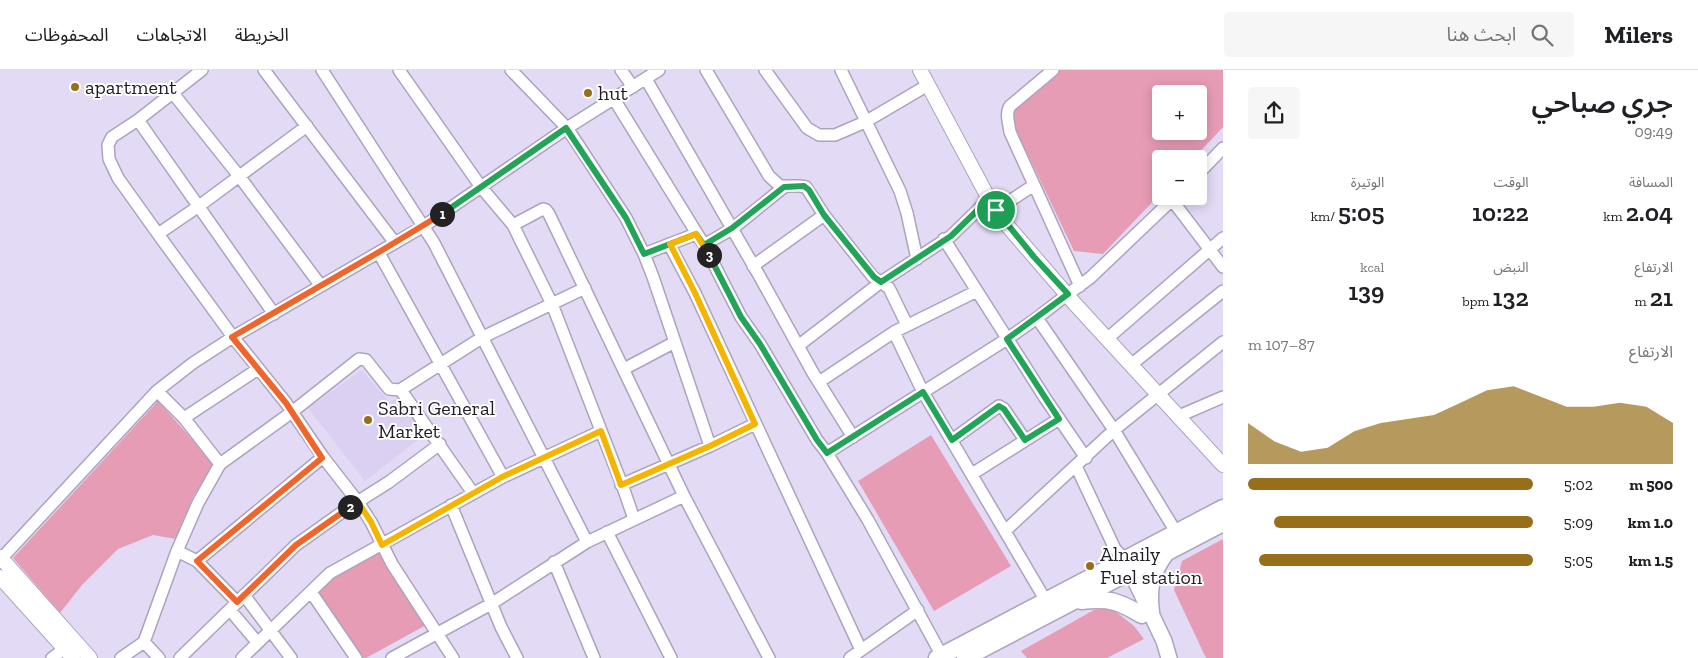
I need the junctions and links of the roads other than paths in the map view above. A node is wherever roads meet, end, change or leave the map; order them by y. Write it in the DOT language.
graph roads {
  1 [pos="202,70"];
  2 [pos="264,70"];
  3 [pos="322,70"];
  4 [pos="399,70"];
  5 [pos="511,70"];
  6 [pos="622,70"];
  7 [pos="659,70"];
  8 [pos="706,70"];
  9 [pos="765,70"];
  10 [pos="841,70"];
  11 [pos="920,70"];
  12 [pos="1053,70"];
  13 [pos="646,79"];
  14 [pos="928,85"];
  15 [pos="633,87"];
  16 [pos="172,92"];
  17 [pos="614,99"];
  18 [pos="138,120"];
  19 [pos="865,122"];
  20 [pos="307,126"];
  21 [pos="566,128"];
  22 [pos="1223,148"];
  23 [pos="1207,165"];
  24 [pos="239,176"];
  25 [pos="1034,186"];
  26 [pos="481,187"];
  27 [pos="784,187"];
  28 [pos="992,204"];
  29 [pos="1167,205"];
  30 [pos="1179,205"];
  31 [pos="199,206"];
  32 [pos="824,215"];
  33 [pos="424,226"];
  34 [pos="513,226"];
  35 [pos="732,228"];
  36 [pos="158,234"];
  37 [pos="696,234"];
  38 [pos="1223,238"];
  39 [pos="944,239"];
  40 [pos="395,243"];
  41 [pos="670,244"];
  42 [pos="704,245"];
  43 [pos="1209,250"];
  44 [pos="379,252"];
  45 [pos="644,254"];
  46 [pos="917,260"];
  47 [pos="753,266"];
  48 [pos="1223,267"];
  49 [pos="881,282"];
  50 [pos="321,286"];
  51 [pos="1080,286"];
  52 [pos="585,288"];
  53 [pos="977,291"];
  54 [pos="1223,291"];
  55 [pos="1068,294"];
  56 [pos="552,304"];
  57 [pos="274,314"];
  58 [pos="1037,318"];
  59 [pos="907,325"];
  60 [pos="894,332"];
  61 [pos="232,337"];
  62 [pos="483,337"];
  63 [pos="1108,338"];
  64 [pos="1007,339"];
  65 [pos="675,342"];
  66 [pos="1223,342"];
  67 [pos="798,346"];
  68 [pos="441,364"];
  69 [pos="1132,364"];
  70 [pos="258,369"];
  71 [pos="624,369"];
  72 [pos="819,382"];
  73 [pos="400,390"];
  74 [pos="157,391"];
  75 [pos="923,392"];
  76 [pos="1160,394"];
  77 [pos="1223,397"];
  78 [pos="292,412"];
  79 [pos="1179,416"];
  80 [pos="184,418"];
  81 [pos="1059,419"];
  82 [pos="755,424"];
  83 [pos="1114,430"];
  84 [pos="601,431"];
  85 [pos="853,437"];
  86 [pos="952,440"];
  87 [pos="1025,440"];
  88 [pos="440,444"];
  89 [pos="710,446"];
  90 [pos="827,453"];
  91 [pos="1220,456"];
  92 [pos="322,458"];
  93 [pos="545,458"];
  94 [pos="1086,458"];
  95 [pos="220,464"];
  96 [pos="668,464"];
  97 [pos="1076,466"];
  98 [pos="972,474"];
  99 [pos="502,477"];
  100 [pos="621,485"];
  101 [pos="473,493"];
  102 [pos="684,496"];
  103 [pos="358,502"];
  104 [pos="451,505"];
  105 [pos="1223,508"];
  106 [pos="634,520"];
  107 [pos="1223,523"];
  108 [pos="1005,531"];
  109 [pos="608,532"];
  110 [pos="1176,532"];
  111 [pos="587,542"];
  112 [pos="382,545"];
  113 [pos="177,551"];
  114 [pos="1167,552"];
  115 [pos="0,558"];
  116 [pos="197,561"];
  117 [pos="554,562"];
  118 [pos="1122,564"];
  119 [pos="0,577"];
  120 [pos="311,592"];
  121 [pos="1046,601"];
  122 [pos="1077,601"];
  123 [pos="237,602"];
  124 [pos="492,604"];
  125 [pos="918,610"];
  126 [pos="1146,613"];
  127 [pos="271,630"];
  128 [pos="439,634"];
  129 [pos="144,642"];
  130 [pos="257,642"];
  131 [pos="861,650"];
  132 [pos="69,653"];
  133 [pos="940,657"];
  134 [pos="52,658"];
  135 [pos="90,658"];
  136 [pos="121,658"];
  137 [pos="159,658"];
  138 [pos="180,658"];
  139 [pos="242,658"];
  140 [pos="292,658"];
  141 [pos="356,658"];
  142 [pos="392,658"];
  143 [pos="454,658"];
  144 [pos="517,658"];
  145 [pos="594,658"];
  146 [pos="670,658"];
  147 [pos="769,658"];
  148 [pos="850,658"];
  149 [pos="966,658"];
  150 [pos="1168,658"];
  1 -- 16 [label="street"];
  2 -- 20 [label="street"];
  3 -- 33 [label="street"];
  4 -- 26 [label="street"];
  5 -- 21 [label="street"];
  6 -- 15 [label="street"];
  7 -- 13 [label="street"];
  8 -- 27 [label="street"];
  9 -- 19 [label="street"];
  10 -- 19 [label="street"];
  11 -- 14 [label="street"];
  12 -- 25 [label="street"];
  13 -- 15 [label="street"];
  13 -- 35 [label="street"];
  14 -- 19 [label="street"];
  14 -- 28 [label="street"];
  15 -- 17 [label="street"];
  16 -- 18 [label="street"];
  16 -- 24 [label="street"];
  17 -- 21 [label="street"];
  17 -- 37 [label="street"];
  18 -- 31 [label="street"];
  18 -- 36 [label="street"];
  19 -- 46 [label="street"];
  20 -- 24 [label="street"];
  20 -- 40 [label="street"];
  21 -- 26 [label="street"];
  21 -- 45 [label="street"];
  22 -- 23 [label="street"];
  24 -- 31 [label="street"];
  24 -- 50 [label="street"];
  25 -- 28 [label="street"];
  25 -- 51 [label="street"];
  26 -- 33 [label="street"];
  26 -- 34 [label="street"];
  27 -- 32 [label="street"];
  27 -- 35 [label="street"];
  28 -- 39 [label="street"];
  28 -- 55 [label="street"];
  29 -- 51 [label="street"];
  30 -- 43 [label="street"];
  31 -- 36 [label="street"];
  31 -- 57 [label="street"];
  32 -- 47 [label="street"];
  32 -- 49 [label="street"];
  33 -- 40 [label="street"];
  33 -- 62 [label="street"];
  34 -- 52 [label="street"];
  34 -- 56 [label="street"];
  35 -- 42 [label="street"];
  35 -- 47 [label="street"];
  36 -- 61 [label="street"];
  37 -- 41 [label="street"];
  37 -- 42 [label="street"];
  38 -- 43 [label="street"];
  39 -- 46 [label="street"];
  39 -- 53 [label="street"];
  40 -- 44 [label="street"];
  41 -- 45 [label="street"];
  41 -- 82 [label="street"];
  42 -- 90 [label="street"];
  43 -- 48 [label="street"];
  43 -- 63 [label="street"];
  44 -- 50 [label="street"];
  44 -- 68 [label="street"];
  45 -- 65 [label="street"];
  46 -- 49 [label="street"];
  47 -- 67 [label="street"];
  49 -- 59 [label="street"];
  49 -- 67 [label="street"];
  50 -- 57 [label="street"];
  51 -- 55 [label="street"];
  52 -- 56 [label="street"];
  52 -- 71 [label="street"];
  53 -- 59 [label="street"];
  53 -- 64 [label="street"];
  54 -- 69 [label="street"];
  55 -- 58 [label="street"];
  55 -- 63 [label="street"];
  56 -- 62 [label="street"];
  56 -- 84 [label="street"];
  57 -- 61 [label="street"];
  58 -- 64 [label="street"];
  58 -- 83 [label="street"];
  59 -- 60 [label="street"];
  60 -- 72 [label="street"];
  60 -- 75 [label="street"];
  61 -- 70 [label="street"];
  61 -- 74 [label="street"];
  62 -- 68 [label="street"];
  62 -- 93 [label="street"];
  63 -- 69 [label="street"];
  64 -- 75 [label="street"];
  64 -- 81 [label="street"];
  65 -- 71 [label="street"];
  65 -- 89 [label="street"];
  66 -- 76 [label="street"];
  67 -- 72 [label="street"];
  68 -- 73 [label="street"];
  68 -- 99 [label="street"];
  69 -- 76 [label="street"];
  70 -- 78 [label="street"];
  70 -- 80 [label="street"];
  71 -- 96 [label="street"];
  72 -- 85 [label="street"];
  73 -- 78 [label="street"];
  73 -- 88 [label="street"];
  74 -- 80 [label="street"];
  74 -- 115 [label="street"];
  75 -- 85 [label="street"];
  75 -- 86 [label="street"];
  76 -- 79 [label="street"];
  76 -- 83 [label="street"];
  77 -- 79 [label="street"];
  78 -- 92 [label="street"];
  78 -- 95 [label="street"];
  79 -- 91 [label="street"];
  80 -- 95 [label="street"];
  81 -- 87 [label="street"];
  81 -- 94 [label="street"];
  82 -- 89 [label="street"];
  82 -- 131 [label="street"];
  83 -- 94 [label="street"];
  83 -- 110 [label="street"];
  84 -- 93 [label="street"];
  84 -- 100 [label="street"];
  85 -- 90 [label="street"];
  86 -- 87 [label="street"];
  86 -- 98 [label="street"];
  87 -- 98 [label="street"];
  88 -- 101 [label="street"];
  88 -- 103 [label="street"];
  89 -- 96 [label="street"];
  90 -- 125 [label="street"];
  92 -- 103 [label="street"];
  92 -- 116 [label="street"];
  93 -- 99 [label="street"];
  93 -- 111 [label="street"];
  94 -- 97 [label="street"];
  95 -- 113 [label="street"];
  96 -- 100 [label="street"];
  96 -- 102 [label="street"];
  97 -- 108 [label="street"];
  97 -- 118 [label="street"];
  98 -- 108 [label="street"];
  99 -- 101 [label="street"];
  100 -- 106 [label="street"];
  101 -- 104 [label="street"];
  102 -- 106 [label="street"];
  102 -- 147 [label="street"];
  103 -- 112 [label="street"];
  103 -- 123 [label="street"];
  104 -- 112 [label="street"];
  104 -- 124 [label="street"];
  105 -- 110 [label="main road"];
  106 -- 109 [label="street"];
  107 -- 114 [label="main road"];
  108 -- 121 [label="street"];
  109 -- 111 [label="street"];
  109 -- 146 [label="street"];
  110 -- 118 [label="main road"];
  111 -- 117 [label="street"];
  112 -- 120 [label="street"];
  112 -- 128 [label="street"];
  113 -- 116 [label="street"];
  113 -- 129 [label="street"];
  114 -- 118 [label="main road"];
  114 -- 126 [label="main road"];
  115 -- 135 [label="street"];
  116 -- 123 [label="street"];
  117 -- 124 [label="street"];
  117 -- 145 [label="street"];
  118 -- 121 [label="main road"];
  118 -- 122 [label="main road"];
  118 -- 126 [label="main road"];
  119 -- 132 [label="street"];
  120 -- 127 [label="street"];
  120 -- 141 [label="street"];
  121 -- 133 [label="main road"];
  122 -- 126 [label="main road"];
  122 -- 149 [label="main road"];
  123 -- 127 [label="street"];
  123 -- 130 [label="street"];
  123 -- 138 [label="street"];
  124 -- 128 [label="street"];
  124 -- 144 [label="street"];
  125 -- 131 [label="street"];
  125 -- 133 [label="street"];
  126 -- 150 [label="main road"];
  127 -- 130 [label="street"];
  127 -- 140 [label="street"];
  128 -- 142 [label="street"];
  128 -- 143 [label="street"];
  129 -- 136 [label="street"];
  129 -- 137 [label="street"];
  130 -- 139 [label="street"];
  131 -- 148 [label="street"];
  132 -- 134 [label="street"];
}
